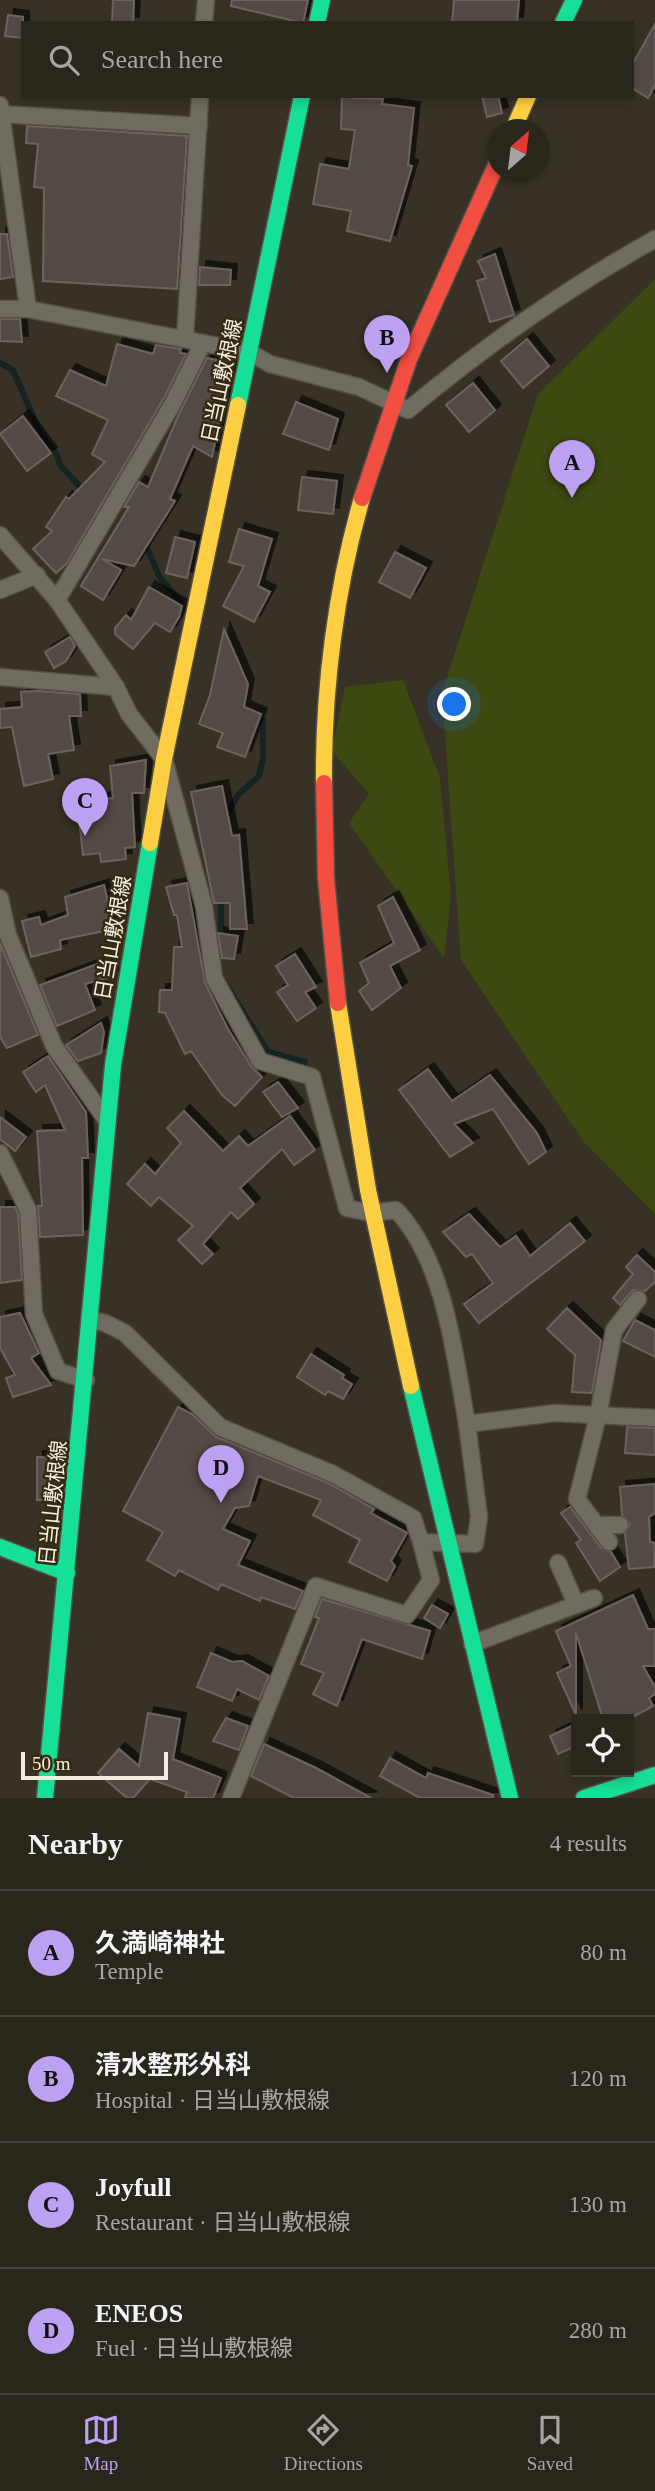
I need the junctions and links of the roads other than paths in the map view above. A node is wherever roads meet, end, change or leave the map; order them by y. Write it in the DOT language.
graph roads {
  1 [pos="206,0"];
  2 [pos="322,0"];
  3 [pos="574,0"];
  4 [pos="204,21"];
  5 [pos="317,21"];
  6 [pos="564,21"];
  7 [pos="200,98"];
  8 [pos="302,98"];
  9 [pos="527,98"];
  10 [pos="1,114"];
  11 [pos="518,119"];
  12 [pos="198,126"];
  13 [pos="489,182"];
  14 [pos="655,239"];
  15 [pos="0,309"];
  16 [pos="28,309"];
  17 [pos="185,338"];
  18 [pos="204,342"];
  19 [pos="249,352"];
  20 [pos="392,404"];
  21 [pos="0,535"];
  22 [pos="37,575"];
  23 [pos="0,590"];
  24 [pos="57,600"];
  25 [pos="0,677"];
  26 [pos="116,687"];
  27 [pos="164,760"];
  28 [pos="0,898"];
  29 [pos="108,1122"];
  30 [pos="0,1153"];
  31 [pos="370,1213"];
  32 [pos="638,1299"];
  33 [pos="91,1320"];
  34 [pos="86,1380"];
  35 [pos="598,1416"];
  36 [pos="655,1418"];
  37 [pos="467,1423"];
  38 [pos="596,1525"];
  39 [pos="620,1525"];
  40 [pos="421,1542"];
  41 [pos="609,1542"];
  42 [pos="448,1545"];
  43 [pos="0,1547"];
  44 [pos="558,1563"];
  45 [pos="67,1573"];
  46 [pos="594,1598"];
  47 [pos="576,1604"];
  48 [pos="472,1644"];
  49 [pos="655,1775"];
  50 [pos="45,1798"];
  51 [pos="231,1798"];
  52 [pos="510,1798"];
  53 [pos="584,1798"];
  1 -- 4 [label="street"];
  2 -- 5 [label="main road"];
  3 -- 6 [label="main road"];
  7 -- 12 [label="street"];
  8 -- 19 [label="main road, 日当山敷根線"];
  9 -- 11 [label="main road"];
  10 -- 12 [label="street"];
  10 -- 16 [label="street"];
  12 -- 17 [label="street"];
  13 -- 20 [label="main road"];
  14 -- 20 [label="street"];
  15 -- 16 [label="street"];
  16 -- 17 [label="street"];
  17 -- 18 [label="street"];
  18 -- 19 [label="street"];
  18 -- 24 [label="street"];
  19 -- 20 [label="street"];
  19 -- 27 [label="main road, 日当山敷根線"];
  20 -- 31 [label="main road"];
  21 -- 22 [label="street"];
  22 -- 23 [label="street"];
  22 -- 24 [label="street"];
  24 -- 26 [label="street"];
  25 -- 26 [label="street"];
  26 -- 27 [label="street"];
  27 -- 29 [label="main road, 日当山敷根線"];
  27 -- 31 [label="street"];
  28 -- 29 [label="street"];
  29 -- 33 [label="main road, 日当山敷根線"];
  30 -- 34 [label="street"];
  31 -- 37 [label="street"];
  31 -- 42 [label="main road"];
  32 -- 35 [label="street"];
  33 -- 34 [label="main road, 日当山敷根線"];
  33 -- 40 [label="street"];
  34 -- 45 [label="main road, 日当山敷根線"];
  35 -- 36 [label="street"];
  35 -- 37 [label="street"];
  35 -- 38 [label="street"];
  37 -- 42 [label="street"];
  38 -- 39 [label="street"];
  38 -- 41 [label="street"];
  40 -- 42 [label="street"];
  40 -- 51 [label="street"];
  42 -- 48 [label="main road"];
  43 -- 45 [label="main road"];
  44 -- 47 [label="street"];
  45 -- 50 [label="main road, 日当山敷根線"];
  46 -- 47 [label="street"];
  47 -- 48 [label="street"];
  48 -- 52 [label="main road"];
  49 -- 53 [label="main road"];
}
